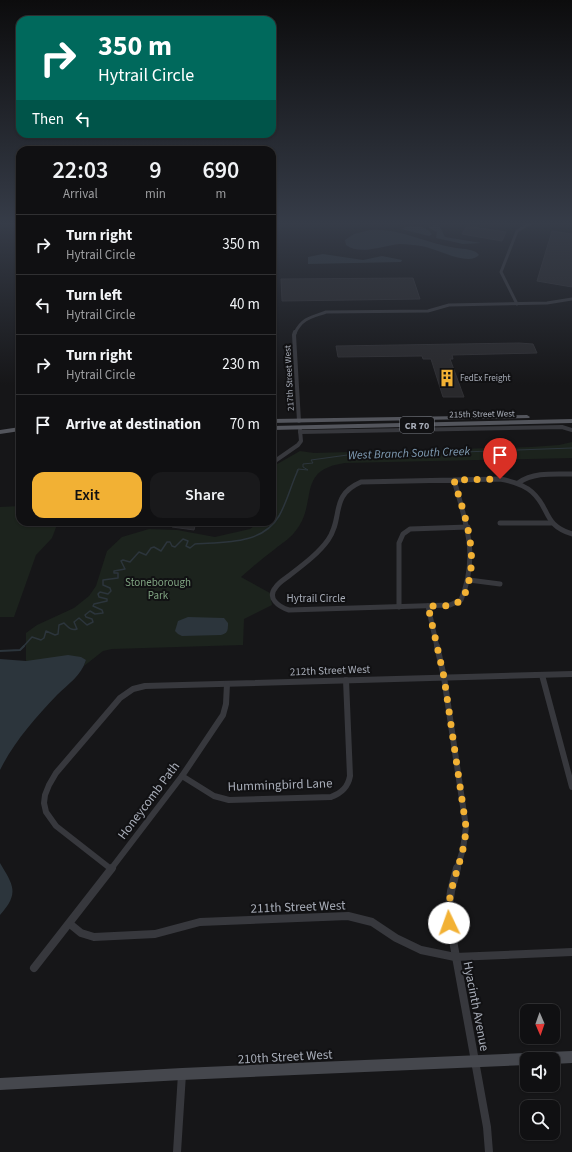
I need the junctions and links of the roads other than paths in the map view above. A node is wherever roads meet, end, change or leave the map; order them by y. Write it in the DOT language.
graph roads {
  1 [pos="503,277"];
  2 [pos="572,299"];
  3 [pos="517,304"];
  4 [pos="572,416"];
  5 [pos="276,423"];
  6 [pos="572,423"];
  7 [pos="0,427"];
  8 [pos="276,427"];
  9 [pos="300,427"];
  10 [pos="16,428"];
  11 [pos="16,429"];
  12 [pos="572,430"];
  13 [pos="0,433"];
  14 [pos="16,434"];
  15 [pos="276,459"];
  16 [pos="572,474"];
  17 [pos="454,480"];
  18 [pos="518,483"];
  19 [pos="500,523"];
  20 [pos="551,523"];
  21 [pos="468,527"];
  22 [pos="572,534"];
  23 [pos="469,580"];
  24 [pos="500,584"];
  25 [pos="428,606"];
  26 [pos="399,607"];
  27 [pos="572,674"];
  28 [pos="542,675"];
  29 [pos="444,677"];
  30 [pos="346,680"];
  31 [pos="227,684"];
  32 [pos="182,776"];
  33 [pos="572,788"];
  34 [pos="111,869"];
  35 [pos="70,924"];
  36 [pos="572,952"];
  37 [pos="455,957"];
  38 [pos="34,968"];
  39 [pos="572,1057"];
  40 [pos="475,1060"];
  41 [pos="182,1074"];
  42 [pos="0,1084"];
  43 [pos="177,1152"];
  44 [pos="489,1152"];
  1 -- 3 [label="street"];
  2 -- 3 [label="street, 217th Street West"];
  3 -- 9 [label="street, 217th Street West"];
  4 -- 9 [label="main road, 215th Street West / CR 70"];
  5 -- 9 [label="main road, 215th Street West / CR 70"];
  6 -- 9 [label="main road, 215th Street West / CR 70"];
  7 -- 10 [label="main road"];
  8 -- 9 [label="main road, 215th Street West / CR 70"];
  9 -- 12 [label="street, 215th Street West"];
  9 -- 15 [label="street"];
  11 -- 13 [label="main road"];
  13 -- 14 [label="main road"];
  16 -- 18 [label="street"];
  17 -- 18 [label="street, Hytrail Circle"];
  17 -- 21 [label="street, Hytrail Circle"];
  17 -- 26 [label="street, Hytrail Circle"];
  18 -- 20 [label="street, Hytrail Circle"];
  19 -- 20 [label="street"];
  20 -- 22 [label="street"];
  21 -- 23 [label="street, Hytrail Circle"];
  21 -- 26 [label="street"];
  23 -- 24 [label="street"];
  23 -- 25 [label="street, Hytrail Circle"];
  25 -- 26 [label="street, Hytrail Circle"];
  25 -- 29 [label="street, Hyacinth Avenue"];
  27 -- 28 [label="street, 212th Street West"];
  28 -- 29 [label="street, 212th Street West"];
  28 -- 33 [label="street"];
  29 -- 30 [label="street, 212th Street West"];
  29 -- 37 [label="street, Hyacinth Avenue"];
  30 -- 31 [label="street, 212th Street West"];
  30 -- 32 [label="street, Hummingbird Lane"];
  31 -- 32 [label="street, Honeycomb Path"];
  31 -- 34 [label="street, 212th Street West"];
  32 -- 34 [label="street, Honeycomb Path"];
  34 -- 35 [label="street, Honeycomb Path"];
  35 -- 37 [label="street, 211th Street West"];
  35 -- 38 [label="street, Honeycomb Path"];
  36 -- 37 [label="street, 211th Street West"];
  37 -- 40 [label="street, Hyacinth Avenue"];
  39 -- 40 [label="street, 210th Street West"];
  40 -- 41 [label="street, 210th Street West"];
  40 -- 44 [label="street, Hyacinth Avenue"];
  41 -- 42 [label="street, 210th Street West"];
  41 -- 43 [label="street"];
}
